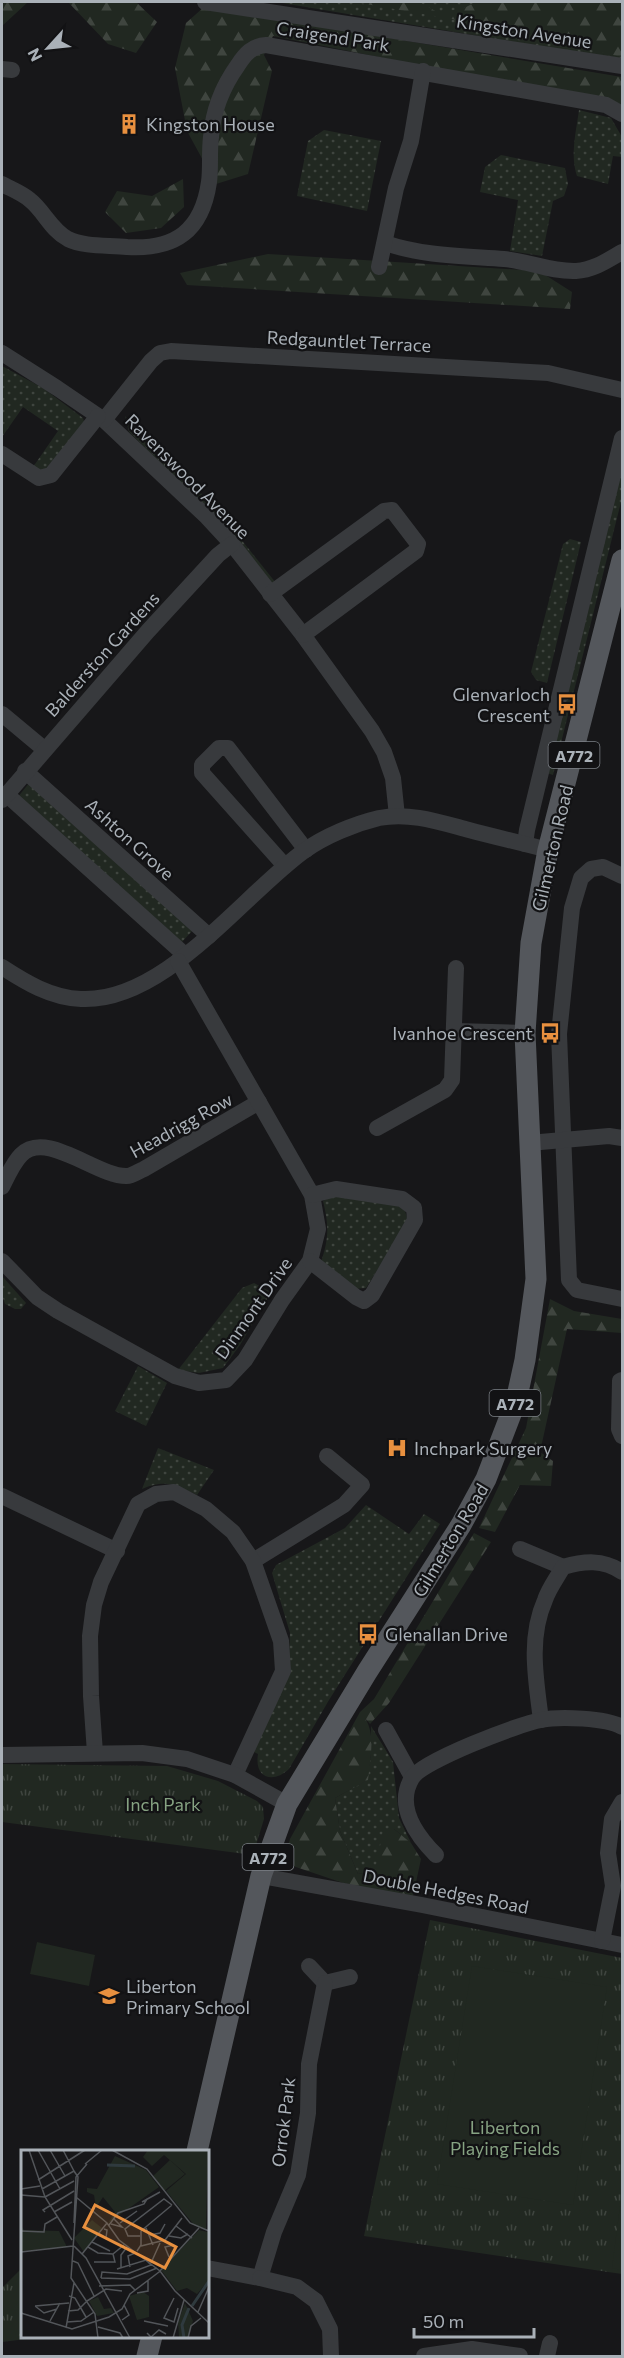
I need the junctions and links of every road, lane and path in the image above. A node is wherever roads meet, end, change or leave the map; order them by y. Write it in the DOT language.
graph roads {
  1 [pos="206,2"];
  2 [pos="622,66"];
  3 [pos="423,71"];
  4 [pos="622,114"];
  5 [pos="2,184"];
  6 [pos="385,243"];
  7 [pos="622,252"];
  8 [pos="379,267"];
  9 [pos="2,353"];
  10 [pos="622,390"];
  11 [pos="101,418"];
  12 [pos="622,438"];
  13 [pos="2,454"];
  14 [pos="232,544"];
  15 [pos="622,560"];
  16 [pos="270,594"];
  17 [pos="303,635"];
  18 [pos="2,714"];
  19 [pos="44,749"];
  20 [pos="25,771"];
  21 [pos="4,797"];
  22 [pos="397,816"];
  23 [pos="525,844"];
  24 [pos="306,850"];
  25 [pos="548,850"];
  26 [pos="285,866"];
  27 [pos="622,876"];
  28 [pos="208,936"];
  29 [pos="182,958"];
  30 [pos="2,967"];
  31 [pos="456,968"];
  32 [pos="455,1032"];
  33 [pos="525,1033"];
  34 [pos="259,1102"];
  35 [pos="377,1128"];
  36 [pos="622,1138"];
  37 [pos="563,1139"];
  38 [pos="529,1143"];
  39 [pos="2,1187"];
  40 [pos="312,1195"];
  41 [pos="2,1261"];
  42 [pos="310,1261"];
  43 [pos="622,1299"];
  44 [pos="622,1380"];
  45 [pos="622,1436"];
  46 [pos="327,1456"];
  47 [pos="2,1497"];
  48 [pos="520,1548"];
  49 [pos="117,1551"];
  50 [pos="253,1561"];
  51 [pos="563,1567"];
  52 [pos="622,1572"];
  53 [pos="541,1720"];
  54 [pos="622,1727"];
  55 [pos="386,1730"];
  56 [pos="95,1753"];
  57 [pos="2,1755"];
  58 [pos="235,1775"];
  59 [pos="412,1777"];
  60 [pos="622,1802"];
  61 [pos="287,1804"];
  62 [pos="436,1855"];
  63 [pos="261,1876"];
  64 [pos="602,1941"];
  65 [pos="622,1945"];
  66 [pos="309,1966"];
  67 [pos="350,1977"];
  68 [pos="325,1983"];
  69 [pos="196,2150"];
  70 [pos="208,2268"];
  71 [pos="260,2278"];
  72 [pos="152,2337"];
  73 [pos="147,2356"];
  74 [pos="331,2356"];
  75 [pos="424,2356"];
  76 [pos="520,2356"];
  1 -- 2 [label="street, Kingston Avenue"];
  3 -- 4 [label="street, Craigend Park"];
  3 -- 5 [label="street, Craigend Park"];
  3 -- 6 [label="street"];
  6 -- 7 [label="street"];
  6 -- 8 [label="street"];
  9 -- 11 [label="street, Ravenswood Avenue"];
  10 -- 11 [label="street, Redgauntlet Terrace"];
  11 -- 13 [label="street, Ravenswood Avenue"];
  11 -- 14 [label="street, Ravenswood Avenue"];
  12 -- 23 [label="street, Gilmerton Road"];
  14 -- 16 [label="street, Ravenswood Avenue"];
  14 -- 19 [label="street, Balderston Gardens"];
  15 -- 25 [label="main road, Gilmerton Road / A772"];
  16 -- 17 [label="street, Ravenswood Avenue"];
  16 -- 17 [label="street"];
  17 -- 22 [label="street, Ravenswood Avenue"];
  18 -- 19 [label="street"];
  19 -- 20 [label="street, Balderston Gardens"];
  20 -- 21 [label="street, Balderston Gardens"];
  20 -- 28 [label="street, Ashton Grove"];
  21 -- 29 [label="street"];
  22 -- 23 [label="street"];
  22 -- 24 [label="street"];
  23 -- 25 [label="street"];
  24 -- 26 [label="street"];
  24 -- 26 [label="street"];
  25 -- 33 [label="main road, Gilmerton Road / A772"];
  26 -- 28 [label="street"];
  27 -- 37 [label="street"];
  28 -- 29 [label="street"];
  29 -- 30 [label="street"];
  29 -- 34 [label="street, Dinmont Drive"];
  31 -- 32 [label="street"];
  32 -- 33 [label="street"];
  32 -- 35 [label="street"];
  33 -- 38 [label="main road, Gilmerton Road / A772"];
  34 -- 39 [label="street, Headrigg Row"];
  34 -- 40 [label="street, Dinmont Drive"];
  36 -- 37 [label="street"];
  37 -- 38 [label="street"];
  37 -- 43 [label="street"];
  38 -- 61 [label="main road, Gilmerton Road / A772"];
  40 -- 42 [label="street, Dinmont Drive"];
  40 -- 42 [label="street"];
  41 -- 42 [label="street, Dinmont Drive"];
  44 -- 45 [label="street"];
  46 -- 50 [label="street"];
  47 -- 49 [label="street"];
  48 -- 51 [label="street"];
  49 -- 50 [label="street"];
  49 -- 56 [label="street"];
  50 -- 58 [label="street"];
  51 -- 52 [label="street"];
  51 -- 53 [label="street"];
  53 -- 54 [label="street"];
  53 -- 59 [label="street"];
  55 -- 59 [label="street"];
  56 -- 57 [label="street"];
  56 -- 58 [label="street"];
  58 -- 61 [label="street"];
  59 -- 62 [label="street"];
  60 -- 64 [label="street"];
  61 -- 63 [label="main road, Gilmerton Road / A772"];
  63 -- 64 [label="street, Double Hedges Road"];
  63 -- 69 [label="main road, Gilmerton Road / A772"];
  64 -- 65 [label="street, Double Hedges Road"];
  66 -- 68 [label="street"];
  67 -- 68 [label="street"];
  68 -- 71 [label="street, Orrok Park"];
  70 -- 71 [label="street"];
  71 -- 74 [label="street"];
  72 -- 73 [label="main road"];
  75 -- 76 [label="street"];
}
